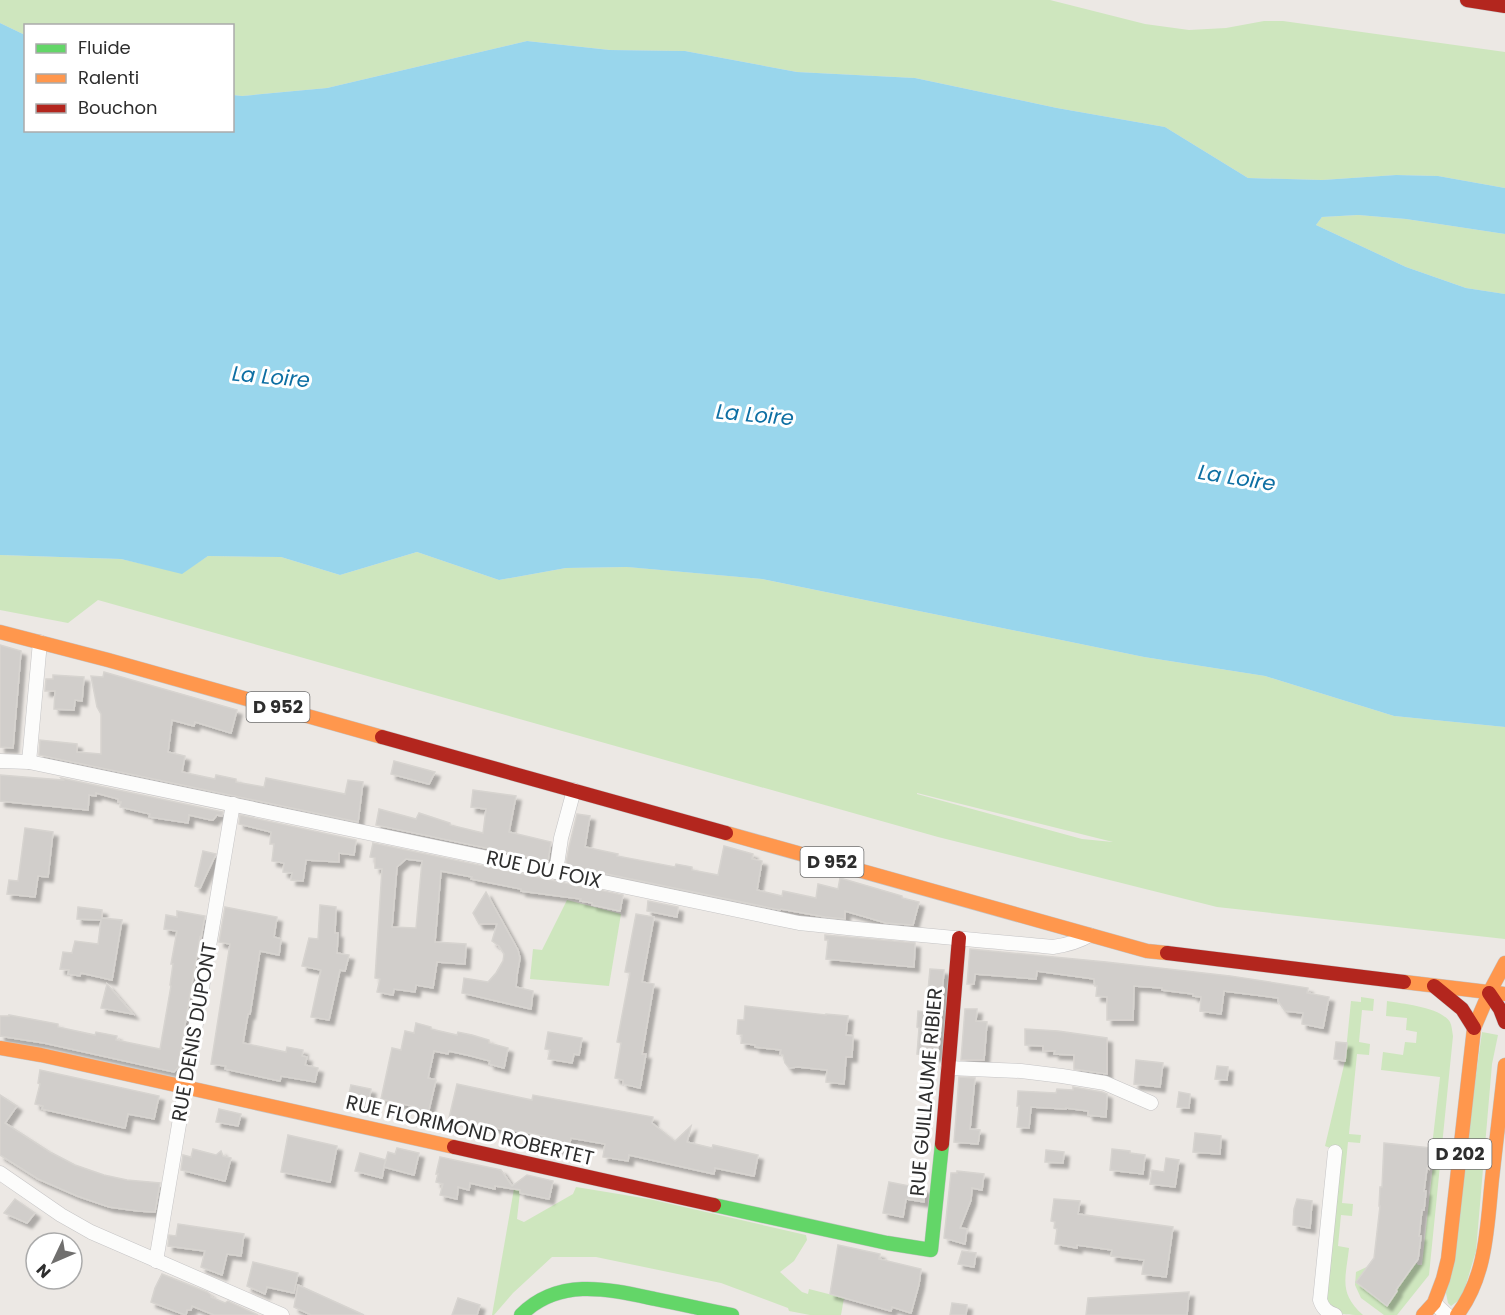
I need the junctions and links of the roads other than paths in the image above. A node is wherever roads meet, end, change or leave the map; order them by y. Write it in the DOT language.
graph roads {
  1 [pos="1467,0"];
  2 [pos="1505,6"];
  3 [pos="0,632"];
  4 [pos="40,642"];
  5 [pos="0,761"];
  6 [pos="29,762"];
  7 [pos="574,790"];
  8 [pos="233,804"];
  9 [pos="556,872"];
  10 [pos="1090,935"];
  11 [pos="958,938"];
  12 [pos="1505,963"];
  13 [pos="1434,986"];
  14 [pos="1489,993"];
  15 [pos="1505,994"];
  16 [pos="1505,1022"];
  17 [pos="1474,1028"];
  18 [pos="0,1048"];
  19 [pos="1505,1065"];
  20 [pos="948,1068"];
  21 [pos="184,1087"];
  22 [pos="1151,1103"];
  23 [pos="1335,1152"];
  24 [pos="0,1173"];
  25 [pos="931,1250"];
  26 [pos="156,1261"];
  27 [pos="1434,1303"];
  28 [pos="282,1315"];
  29 [pos="521,1315"];
  30 [pos="732,1315"];
  31 [pos="1335,1315"];
  32 [pos="1423,1315"];
  33 [pos="1447,1315"];
  34 [pos="1457,1315"];
  1 -- 2 [label="main road"];
  3 -- 4 [label="main road, D 952"];
  4 -- 6 [label="street"];
  4 -- 7 [label="main road, D 952"];
  5 -- 6 [label="street, RUE DU FOIX"];
  6 -- 8 [label="street, RUE DU FOIX"];
  7 -- 9 [label="street"];
  7 -- 10 [label="main road, D 952"];
  8 -- 9 [label="street, RUE DU FOIX"];
  8 -- 21 [label="street, RUE DENIS DUPONT"];
  9 -- 11 [label="street, RUE DU FOIX"];
  10 -- 11 [label="street, RUE DU FOIX"];
  10 -- 13 [label="main road, D 952"];
  11 -- 20 [label="main road, RUE GUILLAUME RIBIER"];
  12 -- 14 [label="main road"];
  13 -- 14 [label="main road, D 952"];
  13 -- 17 [label="main road"];
  14 -- 15 [label="main road, D 952"];
  14 -- 16 [label="main road"];
  14 -- 17 [label="main road, D 202"];
  17 -- 27 [label="main road, D 202"];
  18 -- 21 [label="main road, RUE FLORIMOND ROBERTET"];
  19 -- 34 [label="main road, D 202"];
  20 -- 22 [label="street"];
  20 -- 25 [label="main road, RUE GUILLAUME RIBIER"];
  21 -- 25 [label="main road, RUE FLORIMOND ROBERTET"];
  21 -- 26 [label="street, RUE DENIS DUPONT"];
  23 -- 31 [label="street"];
  24 -- 26 [label="street"];
  26 -- 28 [label="street"];
  27 -- 32 [label="main road, D 202"];
  27 -- 33 [label="street"];
  29 -- 30 [label="main road"];
}
